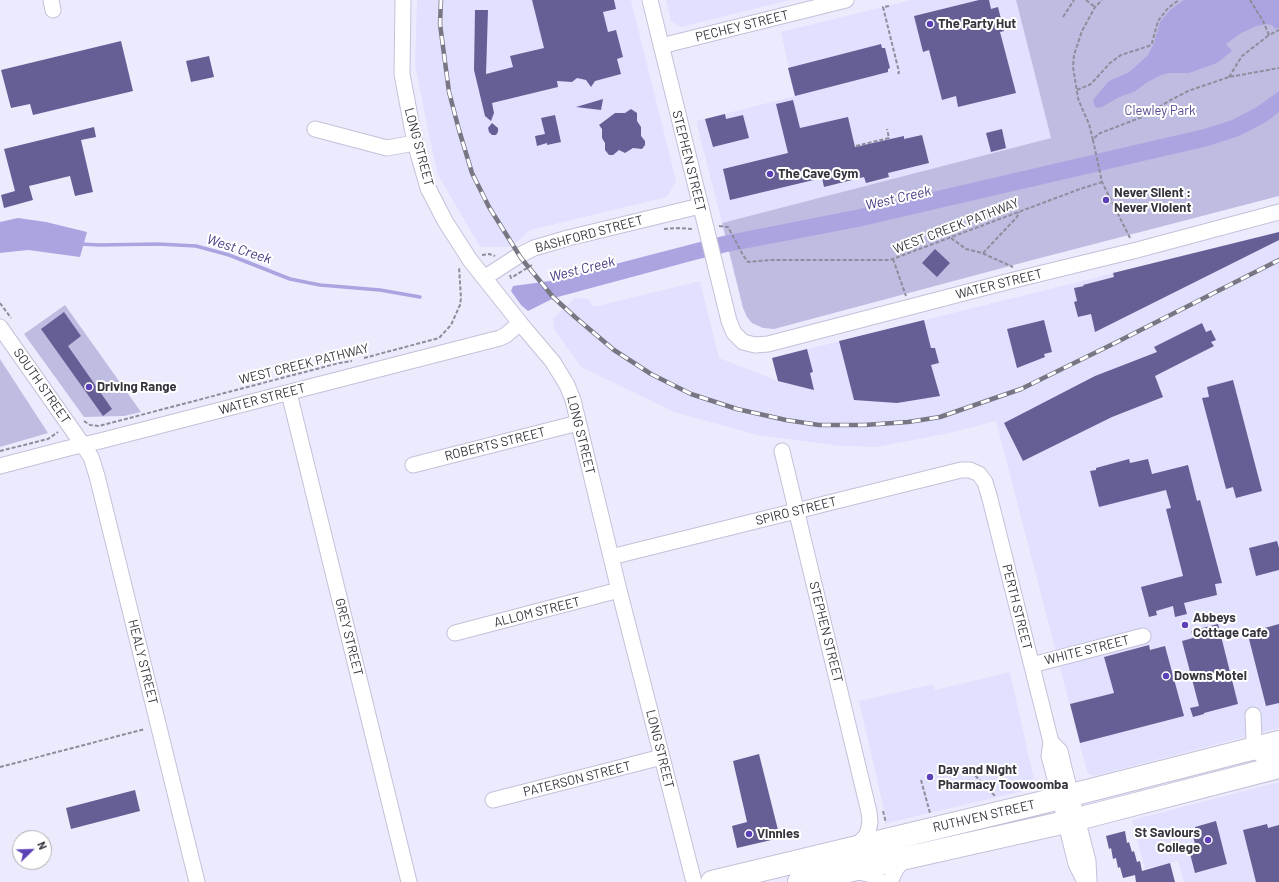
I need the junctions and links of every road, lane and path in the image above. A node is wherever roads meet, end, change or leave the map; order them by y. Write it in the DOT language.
graph roads {
  1 [pos="403,0"];
  2 [pos="650,0"];
  3 [pos="846,0"];
  4 [pos="1074,0"];
  5 [pos="1086,0"];
  6 [pos="1102,0"];
  7 [pos="1179,0"];
  8 [pos="1250,0"];
  9 [pos="890,6"];
  10 [pos="1095,7"];
  11 [pos="1063,17"];
  12 [pos="1279,30"];
  13 [pos="1268,34"];
  14 [pos="661,46"];
  15 [pos="1279,68"];
  16 [pos="898,74"];
  17 [pos="1228,77"];
  18 [pos="1077,90"];
  19 [pos="887,128"];
  20 [pos="315,129"];
  21 [pos="1093,140"];
  22 [pos="415,142"];
  23 [pos="856,146"];
  24 [pos="1102,182"];
  25 [pos="700,206"];
  26 [pos="1018,212"];
  27 [pos="1279,212"];
  28 [pos="662,230"];
  29 [pos="707,230"];
  30 [pos="951,238"];
  31 [pos="1130,238"];
  32 [pos="982,253"];
  33 [pos="478,255"];
  34 [pos="498,258"];
  35 [pos="893,260"];
  36 [pos="533,264"];
  37 [pos="459,268"];
  38 [pos="1015,268"];
  39 [pos="484,278"];
  40 [pos="511,278"];
  41 [pos="906,296"];
  42 [pos="729,321"];
  43 [pos="520,323"];
  44 [pos="0,327"];
  45 [pos="289,393"];
  46 [pos="82,420"];
  47 [pos="578,423"];
  48 [pos="58,433"];
  49 [pos="83,445"];
  50 [pos="0,451"];
  51 [pos="782,451"];
  52 [pos="413,465"];
  53 [pos="0,466"];
  54 [pos="979,474"];
  55 [pos="796,511"];
  56 [pos="611,557"];
  57 [pos="619,590"];
  58 [pos="455,633"];
  59 [pos="1143,636"];
  60 [pos="1032,665"];
  61 [pos="145,729"];
  62 [pos="1272,748"];
  63 [pos="662,757"];
  64 [pos="0,767"];
  65 [pos="967,767"];
  66 [pos="1279,767"];
  67 [pos="922,780"];
  68 [pos="1065,797"];
  69 [pos="493,800"];
  70 [pos="999,800"];
  71 [pos="869,812"];
  72 [pos="931,818"];
  73 [pos="1071,820"];
  74 [pos="896,837"];
  75 [pos="855,847"];
  76 [pos="911,856"];
  77 [pos="852,870"];
  78 [pos="197,882"];
  79 [pos="410,882"];
  80 [pos="694,882"];
  81 [pos="712,882"];
  82 [pos="799,882"];
  83 [pos="881,882"];
  84 [pos="890,882"];
  85 [pos="1085,882"];
  86 [pos="1089,882"];
  1 -- 22 [label="street, LONG STREET"];
  2 -- 14 [label="street, STEPHEN STREET"];
  3 -- 14 [label="street, PECHEY STREET"];
  4 -- 11 [label="path"];
  5 -- 10 [label="path"];
  6 -- 10 [label="path"];
  7 -- 18 [label="path"];
  8 -- 13 [label="path"];
  9 -- 16 [label="path"];
  10 -- 18 [label="path"];
  12 -- 13 [label="path"];
  13 -- 17 [label="path"];
  14 -- 25 [label="street, STEPHEN STREET"];
  15 -- 17 [label="path"];
  17 -- 21 [label="path"];
  18 -- 21 [label="path"];
  19 -- 23 [label="path"];
  20 -- 22 [label="street"];
  21 -- 24 [label="path"];
  22 -- 39 [label="street, LONG STREET"];
  24 -- 26 [label="path, WEST CREEK PATHWAY"];
  24 -- 31 [label="path"];
  25 -- 29 [label="street, STEPHEN STREET"];
  25 -- 39 [label="street, BASHFORD STREET"];
  26 -- 30 [label="path, WEST CREEK PATHWAY"];
  26 -- 32 [label="path"];
  27 -- 42 [label="street, WATER STREET"];
  28 -- 29 [label="path"];
  29 -- 35 [label="path, WEST CREEK PATHWAY"];
  29 -- 42 [label="street, STEPHEN STREET"];
  30 -- 32 [label="path"];
  30 -- 35 [label="path, WEST CREEK PATHWAY"];
  32 -- 38 [label="path"];
  33 -- 34 [label="path"];
  35 -- 41 [label="path"];
  36 -- 40 [label="path"];
  37 -- 46 [label="path, WEST CREEK PATHWAY"];
  39 -- 43 [label="street, LONG STREET"];
  43 -- 45 [label="street, WATER STREET"];
  43 -- 47 [label="street, LONG STREET"];
  44 -- 49 [label="street, SOUTH STREET"];
  45 -- 49 [label="street, WATER STREET"];
  45 -- 79 [label="street, GREY STREET"];
  47 -- 52 [label="street, ROBERTS STREET"];
  47 -- 56 [label="street, LONG STREET"];
  48 -- 50 [label="path"];
  49 -- 53 [label="street, WATER STREET"];
  49 -- 78 [label="street, HEALY STREET"];
  51 -- 55 [label="street, STEPHEN STREET"];
  54 -- 55 [label="street, SPIRO STREET"];
  54 -- 60 [label="street, PERTH STREET"];
  55 -- 56 [label="street, SPIRO STREET"];
  55 -- 71 [label="street, STEPHEN STREET"];
  56 -- 57 [label="street, LONG STREET"];
  57 -- 58 [label="street, ALLOM STREET"];
  57 -- 63 [label="street, LONG STREET"];
  59 -- 60 [label="street, WHITE STREET"];
  60 -- 68 [label="street, PERTH STREET"];
  61 -- 64 [label="path"];
  62 -- 68 [label="highway, RUTHVEN STREET"];
  63 -- 69 [label="street, PATERSON STREET"];
  63 -- 80 [label="street, LONG STREET"];
  65 -- 70 [label="path"];
  66 -- 73 [label="highway, RUTHVEN STREET"];
  67 -- 72 [label="path"];
  68 -- 73 [label="street, PERTH STREET"];
  68 -- 74 [label="highway, RUTHVEN STREET"];
  71 -- 74 [label="street, STEPHEN STREET"];
  71 -- 75 [label="street, STEPHEN STREET"];
  73 -- 76 [label="highway, RUTHVEN STREET"];
  73 -- 85 [label="street, PERTH STREET"];
  73 -- 86 [label="street, PERTH STREET"];
  74 -- 75 [label="highway, RUTHVEN STREET"];
  75 -- 81 [label="highway, RUTHVEN STREET"];
  76 -- 77 [label="highway, RUTHVEN STREET"];
  76 -- 84 [label="street"];
  77 -- 82 [label="highway, RUTHVEN STREET"];
  77 -- 83 [label="street"];
}
